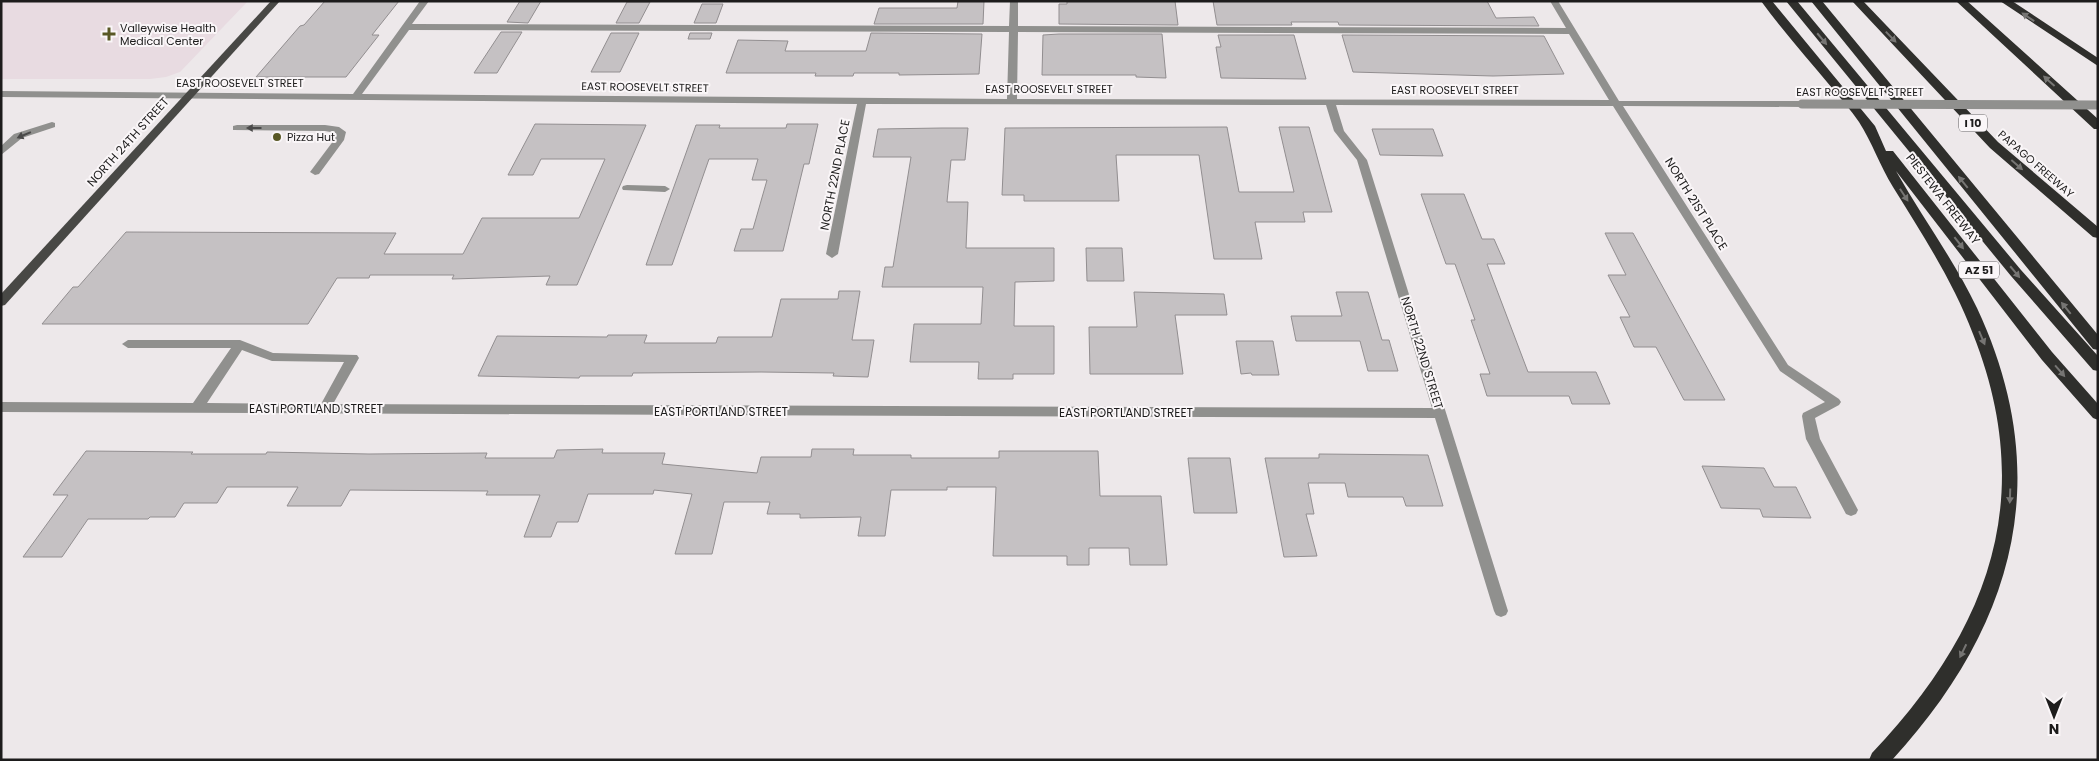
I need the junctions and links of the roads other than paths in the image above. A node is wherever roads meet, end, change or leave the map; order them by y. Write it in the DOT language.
graph roads {
  1 [pos="276,1"];
  2 [pos="425,1"];
  3 [pos="1014,1"];
  4 [pos="1554,1"];
  5 [pos="1766,1"];
  6 [pos="1791,1"];
  7 [pos="1816,1"];
  8 [pos="1857,1"];
  9 [pos="1961,1"];
  10 [pos="2005,1"];
  11 [pos="406,27"];
  12 [pos="1014,29"];
  13 [pos="1572,31"];
  14 [pos="2098,63"];
  15 [pos="1,94"];
  16 [pos="190,95"];
  17 [pos="356,96"];
  18 [pos="862,101"];
  19 [pos="1012,101"];
  20 [pos="1330,101"];
  21 [pos="1617,103"];
  22 [pos="2098,105"];
  23 [pos="1865,122"];
  24 [pos="52,125"];
  25 [pos="2098,126"];
  26 [pos="237,128"];
  27 [pos="1,152"];
  28 [pos="315,172"];
  29 [pos="627,188"];
  30 [pos="665,189"];
  31 [pos="2098,234"];
  32 [pos="832,254"];
  33 [pos="1,302"];
  34 [pos="128,344"];
  35 [pos="240,344"];
  36 [pos="2098,345"];
  37 [pos="2098,366"];
  38 [pos="1,408"];
  39 [pos="196,409"];
  40 [pos="324,409"];
  41 [pos="1440,413"];
  42 [pos="2098,414"];
  43 [pos="1850,510"];
  44 [pos="1501,611"];
  45 [pos="1879,760"];
  1 -- 16 [label="main road, NORTH 24TH STREET"];
  2 -- 11 [label="street"];
  3 -- 12 [label="street"];
  4 -- 13 [label="street, NORTH 21ST PLACE"];
  5 -- 23 [label="highway, PIESTEWA FREEWAY / AZ 51"];
  6 -- 37 [label="highway, one-way"];
  36 -- 7 [label="highway, one-way"];
  8 -- 31 [label="highway, PAPAGO FREEWAY / I 10, one-way"];
  25 -- 9 [label="highway, one-way"];
  14 -- 10 [label="highway, one-way"];
  11 -- 12 [label="street"];
  11 -- 17 [label="street"];
  12 -- 13 [label="street"];
  12 -- 19 [label="street"];
  13 -- 21 [label="street, NORTH 21ST PLACE"];
  15 -- 16 [label="street, EAST ROOSEVELT STREET"];
  16 -- 17 [label="street, EAST ROOSEVELT STREET"];
  16 -- 33 [label="main road, NORTH 24TH STREET"];
  17 -- 18 [label="street, EAST ROOSEVELT STREET"];
  18 -- 19 [label="street, EAST ROOSEVELT STREET"];
  18 -- 32 [label="street, NORTH 22ND PLACE"];
  19 -- 20 [label="street, EAST ROOSEVELT STREET"];
  20 -- 21 [label="street, EAST ROOSEVELT STREET"];
  20 -- 41 [label="street, NORTH 22ND STREET"];
  21 -- 22 [label="street, EAST ROOSEVELT STREET, bridge"];
  21 -- 43 [label="street, NORTH 21ST PLACE"];
  23 -- 42 [label="highway, PIESTEWA FREEWAY / AZ 51, one-way"];
  23 -- 45 [label="highway, one-way"];
  24 -- 27 [label="street, one-way"];
  28 -- 26 [label="street, one-way"];
  29 -- 30 [label="street"];
  34 -- 35 [label="street"];
  35 -- 39 [label="street"];
  35 -- 40 [label="street"];
  38 -- 39 [label="street, EAST PORTLAND STREET"];
  39 -- 40 [label="street, EAST PORTLAND STREET"];
  40 -- 41 [label="street, EAST PORTLAND STREET"];
  41 -- 44 [label="street, NORTH 22ND STREET"];
}
